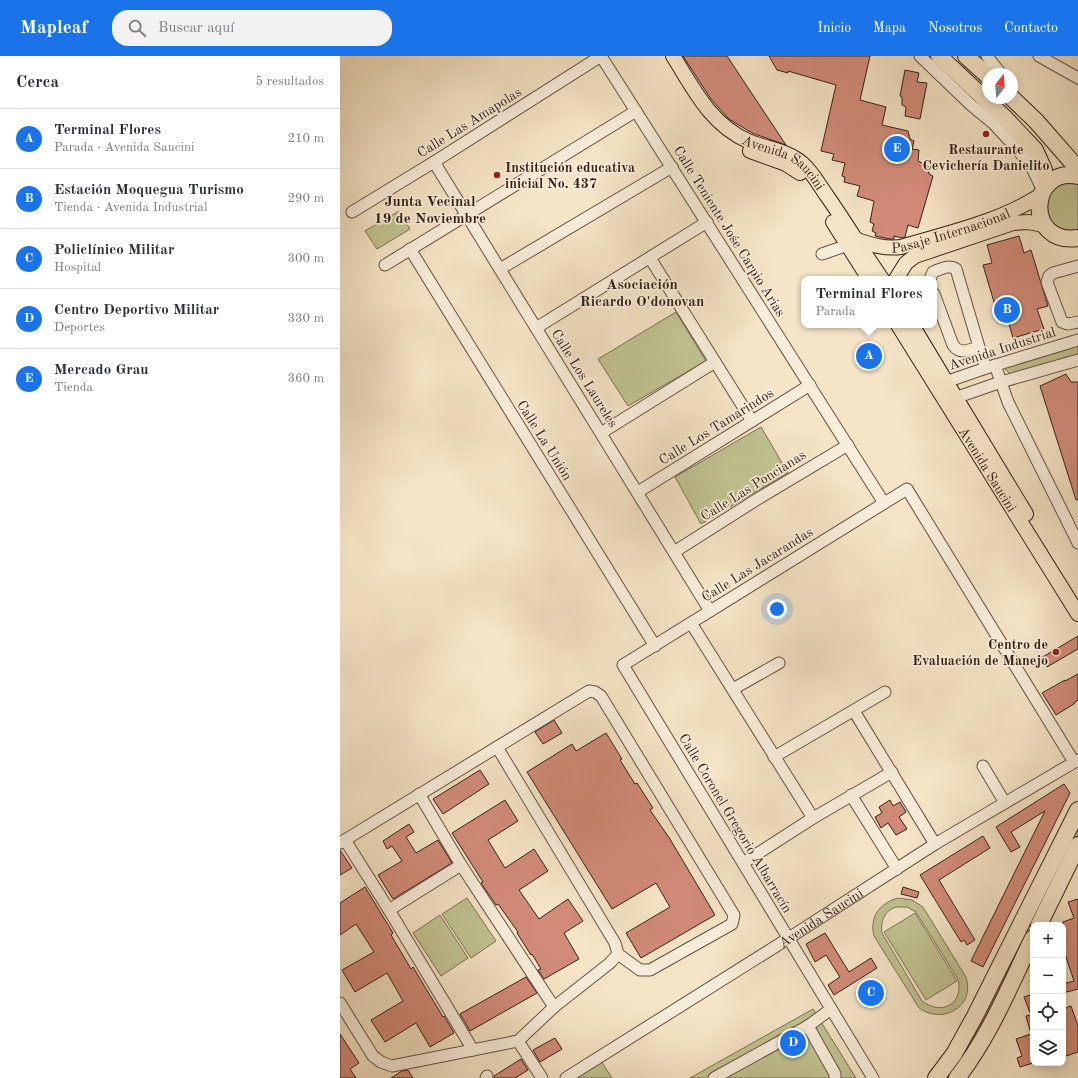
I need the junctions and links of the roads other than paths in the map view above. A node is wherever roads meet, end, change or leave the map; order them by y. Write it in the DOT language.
graph roads {
  1 [pos="601,56"];
  2 [pos="662,56"];
  3 [pos="673,56"];
  4 [pos="920,56"];
  5 [pos="966,56"];
  6 [pos="987,56"];
  7 [pos="1039,56"];
  8 [pos="941,57"];
  9 [pos="996,68"];
  10 [pos="982,71"];
  11 [pos="1078,78"];
  12 [pos="1018,96"];
  13 [pos="1018,104"];
  14 [pos="636,111"];
  15 [pos="1036,121"];
  16 [pos="434,162"];
  17 [pos="672,167"];
  18 [pos="1078,169"];
  19 [pos="1078,176"];
  20 [pos="1044,190"];
  21 [pos="352,212"];
  22 [pos="467,215"];
  23 [pos="707,222"];
  24 [pos="1044,225"];
  25 [pos="1078,238"];
  26 [pos="853,242"];
  27 [pos="410,249"];
  28 [pos="822,254"];
  29 [pos="650,258"];
  30 [pos="385,264"];
  31 [pos="1078,266"];
  32 [pos="500,269"];
  33 [pos="868,276"];
  34 [pos="880,276"];
  35 [pos="898,276"];
  36 [pos="931,276"];
  37 [pos="937,302"];
  38 [pos="1078,322"];
  39 [pos="536,328"];
  40 [pos="900,328"];
  41 [pos="913,328"];
  42 [pos="1078,340"];
  43 [pos="978,347"];
  44 [pos="1078,360"];
  45 [pos="715,362"];
  46 [pos="986,368"];
  47 [pos="1001,382"];
  48 [pos="941,384"];
  49 [pos="810,385"];
  50 [pos="984,388"];
  51 [pos="950,400"];
  52 [pos="752,421"];
  53 [pos="601,433"];
  54 [pos="848,445"];
  55 [pos="638,492"];
  56 [pos="884,502"];
  57 [pos="1024,520"];
  58 [pos="1078,543"];
  59 [pos="674,552"];
  60 [pos="1078,597"];
  61 [pos="710,611"];
  62 [pos="1078,614"];
  63 [pos="691,623"];
  64 [pos="655,646"];
  65 [pos="779,663"];
  66 [pos="623,665"];
  67 [pos="733,689"];
  68 [pos="885,692"];
  69 [pos="854,711"];
  70 [pos="497,747"];
  71 [pos="774,757"];
  72 [pos="1076,761"];
  73 [pos="982,766"];
  74 [pos="892,772"];
  75 [pos="419,794"];
  76 [pos="851,795"];
  77 [pos="1005,803"];
  78 [pos="1078,810"];
  79 [pos="813,818"];
  80 [pos="342,841"];
  81 [pos="935,844"];
  82 [pos="1078,844"];
  83 [pos="743,862"];
  84 [pos="460,865"];
  85 [pos="897,869"];
  86 [pos="1073,869"];
  87 [pos="389,910"];
  88 [pos="1041,922"];
  89 [pos="789,938"];
  90 [pos="1030,944"];
  91 [pos="618,954"];
  92 [pos="340,1003"];
  93 [pos="554,1007"];
  94 [pos="831,1009"];
  95 [pos="808,1026"];
  96 [pos="518,1041"];
  97 [pos="473,1050"];
  98 [pos="729,1073"];
  99 [pos="542,1078"];
  100 [pos="566,1078"];
  101 [pos="714,1078"];
  102 [pos="835,1078"];
  103 [pos="873,1078"];
  104 [pos="936,1078"];
  105 [pos="957,1078"];
  1 -- 14 [label="street, Calle Teniente Jośe Carpio Arias"];
  1 -- 16 [label="street, Calle Las Amapolas"];
  2 -- 26 [label="main road, Avenida Saucini"];
  3 -- 26 [label="main road, Avenida Saucini"];
  4 -- 20 [label="street"];
  5 -- 10 [label="highway"];
  6 -- 9 [label="street"];
  7 -- 11 [label="street"];
  8 -- 20 [label="highway"];
  12 -- 15 [label="street"];
  13 -- 15 [label="highway"];
  14 -- 17 [label="street, Calle Teniente Jośe Carpio Arias"];
  14 -- 22 [label="street"];
  15 -- 18 [label="highway"];
  16 -- 21 [label="street, Calle Las Amapolas"];
  16 -- 22 [label="street, Calle Los Laureles"];
  17 -- 23 [label="street, Calle Teniente Jośe Carpio Arias"];
  17 -- 32 [label="street"];
  19 -- 20 [label="highway"];
  20 -- 24 [label="highway"];
  20 -- 26 [label="main road, Pasaje Internacional"];
  22 -- 27 [label="street"];
  22 -- 32 [label="street, Calle Los Laureles"];
  23 -- 29 [label="street"];
  23 -- 49 [label="street, Calle Teniente Jośe Carpio Arias"];
  24 -- 25 [label="highway"];
  24 -- 35 [label="main road, Pasaje Internacional"];
  26 -- 28 [label="street"];
  26 -- 33 [label="main road, Avenida Saucini"];
  26 -- 34 [label="main road, Avenida Saucini"];
  27 -- 30 [label="street"];
  27 -- 64 [label="street, Calle La Unión"];
  29 -- 39 [label="street"];
  29 -- 45 [label="street"];
  31 -- 38 [label="street"];
  32 -- 39 [label="street, Calle Los Laureles"];
  36 -- 43 [label="street"];
  37 -- 43 [label="street"];
  39 -- 53 [label="street, Calle Los Laureles"];
  40 -- 48 [label="main road, Avenida Saucini"];
  41 -- 48 [label="main road, Avenida Saucini"];
  42 -- 46 [label="street, Avenida Industrial"];
  43 -- 46 [label="street"];
  44 -- 47 [label="street"];
  45 -- 52 [label="street"];
  45 -- 53 [label="street"];
  46 -- 47 [label="street"];
  46 -- 48 [label="street, Avenida Industrial"];
  46 -- 50 [label="street"];
  47 -- 50 [label="street"];
  47 -- 58 [label="street"];
  48 -- 51 [label="main road, Avenida Saucini"];
  49 -- 52 [label="street, Calle Los Tamarindos"];
  49 -- 54 [label="street, Calle Teniente Jośe Carpio Arias"];
  50 -- 51 [label="street"];
  51 -- 57 [label="main road, Avenida Saucini"];
  52 -- 55 [label="street, Calle Los Tamarindos"];
  53 -- 55 [label="street, Calle Los Laureles"];
  54 -- 56 [label="street, Calle Teniente Jośe Carpio Arias"];
  54 -- 59 [label="street, Calle Las Poncianas"];
  55 -- 59 [label="street, Calle Los Laureles"];
  56 -- 61 [label="street, Calle Las Jacarandas"];
  56 -- 72 [label="street, Calle Las Jacarandas"];
  57 -- 60 [label="main road, Avenida Saucini"];
  57 -- 62 [label="main road, Avenida Saucini"];
  59 -- 61 [label="street, Calle Los Laureles"];
  61 -- 63 [label="street, Calle Las Jacarandas"];
  63 -- 64 [label="street, Calle Las Jacarandas"];
  63 -- 67 [label="street"];
  64 -- 66 [label="street, Calle Las Jacarandas"];
  65 -- 67 [label="street"];
  66 -- 83 [label="street, Calle Coronel Gregorio Albarracín"];
  67 -- 71 [label="street"];
  68 -- 69 [label="street"];
  69 -- 71 [label="street"];
  69 -- 74 [label="street"];
  70 -- 75 [label="street"];
  70 -- 91 [label="street"];
  70 -- 91 [label="street"];
  71 -- 79 [label="street"];
  72 -- 77 [label="street, Avenida Saucini"];
  73 -- 77 [label="street"];
  74 -- 76 [label="street"];
  74 -- 81 [label="street"];
  75 -- 80 [label="street"];
  75 -- 84 [label="street"];
  76 -- 79 [label="street"];
  76 -- 85 [label="street"];
  77 -- 81 [label="street, Avenida Saucini"];
  78 -- 104 [label="highway"];
  79 -- 83 [label="street"];
  80 -- 87 [label="street"];
  81 -- 85 [label="street, Avenida Saucini"];
  82 -- 86 [label="highway"];
  83 -- 89 [label="street, Calle Coronel Gregorio Albarracín"];
  84 -- 87 [label="street"];
  84 -- 93 [label="street"];
  85 -- 89 [label="street, Avenida Saucini"];
  86 -- 88 [label="highway"];
  87 -- 97 [label="street"];
  89 -- 94 [label="street, Calle Coronel Gregorio Albarracín"];
  89 -- 100 [label="street, Avenida Saucini"];
  90 -- 105 [label="highway"];
  91 -- 93 [label="street"];
  92 -- 97 [label="street"];
  93 -- 96 [label="street"];
  94 -- 95 [label="street"];
  94 -- 103 [label="street, Calle Coronel Gregorio Albarracín"];
  95 -- 98 [label="street"];
  95 -- 102 [label="street"];
  96 -- 97 [label="street"];
  96 -- 99 [label="street"];
  98 -- 101 [label="street"];
}
